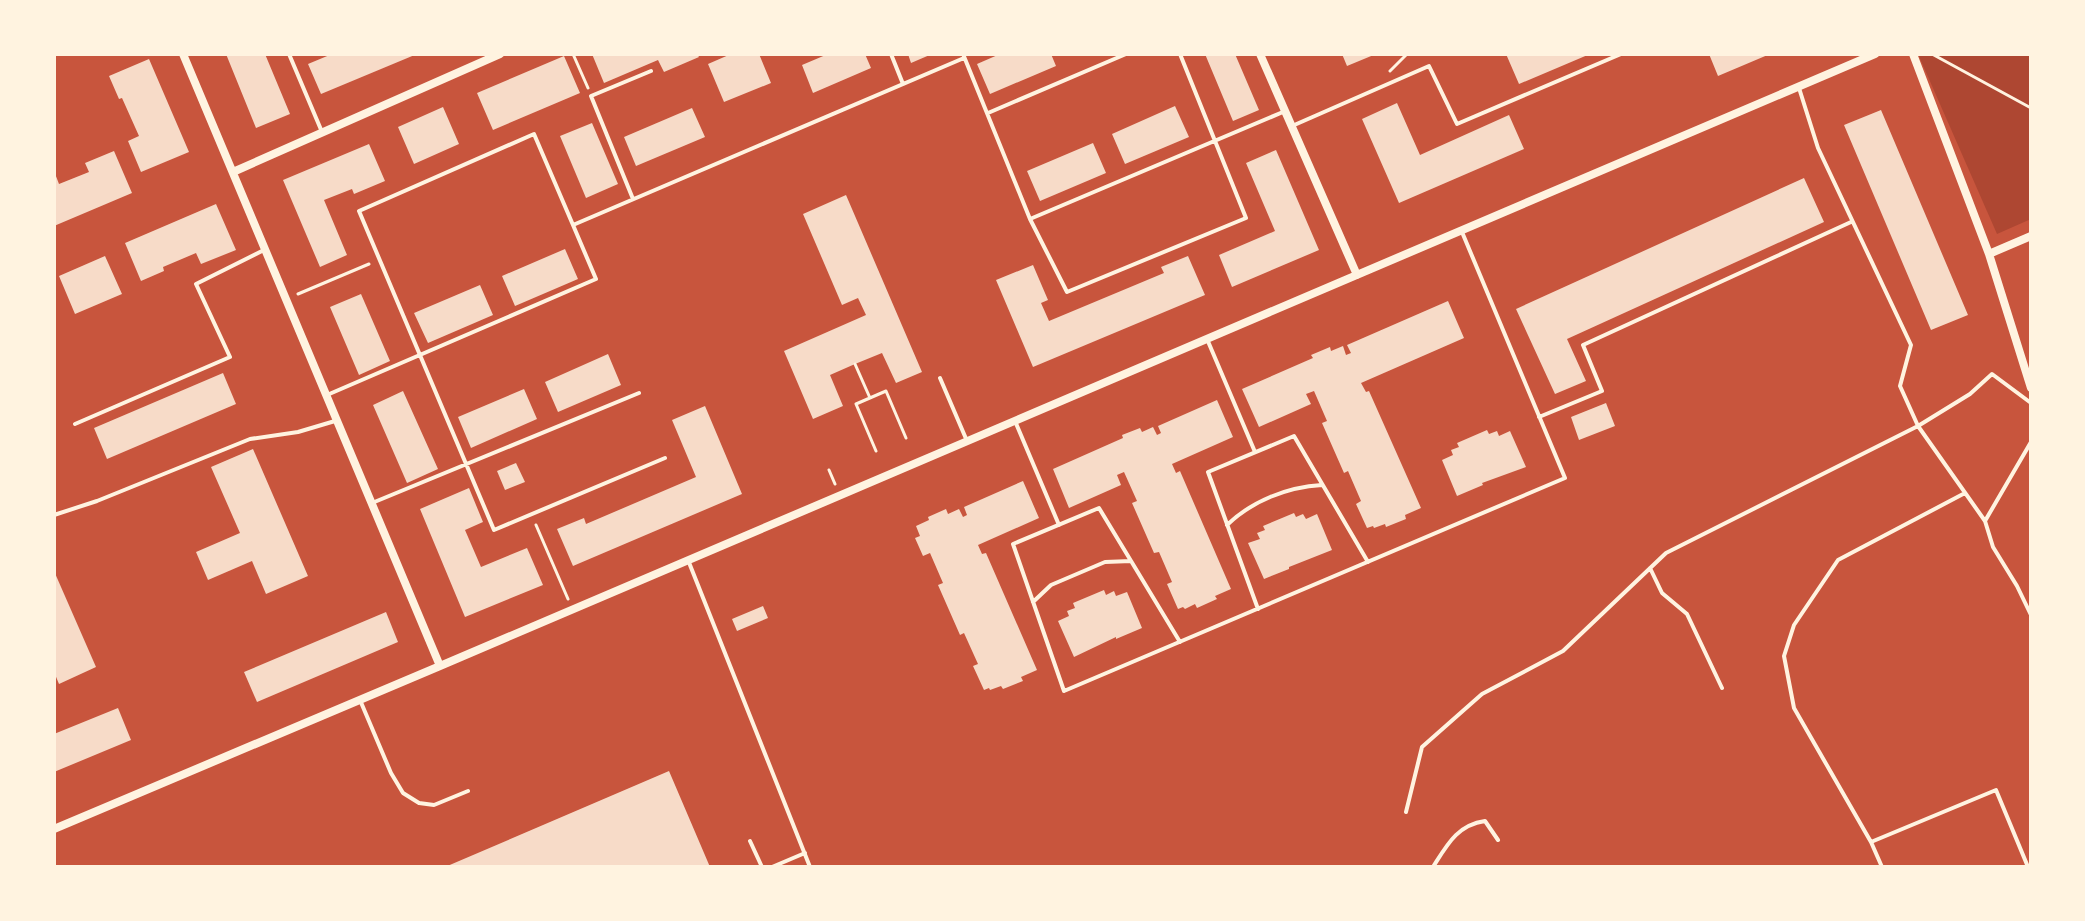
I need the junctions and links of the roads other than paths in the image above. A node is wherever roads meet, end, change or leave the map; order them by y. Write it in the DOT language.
graph roads {
  1 [pos="183,54"];
  2 [pos="289,54"];
  3 [pos="500,54"];
  4 [pos="891,54"];
  5 [pos="1126,54"];
  6 [pos="1180,54"];
  7 [pos="1260,54"];
  8 [pos="1621,54"];
  9 [pos="1875,54"];
  10 [pos="1913,54"];
  11 [pos="963,56"];
  12 [pos="651,71"];
  13 [pos="903,84"];
  14 [pos="1798,85"];
  15 [pos="1285,111"];
  16 [pos="988,113"];
  17 [pos="1292,126"];
  18 [pos="322,132"];
  19 [pos="1215,141"];
  20 [pos="233,172"];
  21 [pos="633,199"];
  22 [pos="1030,219"];
  23 [pos="1852,222"];
  24 [pos="573,225"];
  25 [pos="1461,230"];
  26 [pos="2031,236"];
  27 [pos="266,249"];
  28 [pos="1989,254"];
  29 [pos="1357,275"];
  30 [pos="1207,339"];
  31 [pos="419,356"];
  32 [pos="940,378"];
  33 [pos="2031,388"];
  34 [pos="639,393"];
  35 [pos="327,395"];
  36 [pos="2031,403"];
  37 [pos="1539,417"];
  38 [pos="337,420"];
  39 [pos="1015,421"];
  40 [pos="75,424"];
  41 [pos="1918,426"];
  42 [pos="967,441"];
  43 [pos="2031,442"];
  44 [pos="1255,452"];
  45 [pos="665,458"];
  46 [pos="466,464"];
  47 [pos="1323,485"];
  48 [pos="1965,493"];
  49 [pos="372,503"];
  50 [pos="54,515"];
  51 [pos="1985,521"];
  52 [pos="1059,525"];
  53 [pos="1227,525"];
  54 [pos="688,560"];
  55 [pos="1131,561"];
  56 [pos="1368,562"];
  57 [pos="1650,568"];
  58 [pos="1033,602"];
  59 [pos="1258,609"];
  60 [pos="2031,615"];
  61 [pos="1180,642"];
  62 [pos="440,666"];
  63 [pos="1722,688"];
  64 [pos="360,700"];
  65 [pos="468,791"];
  66 [pos="1406,812"];
  67 [pos="54,829"];
  68 [pos="1498,840"];
  69 [pos="750,841"];
  70 [pos="1871,842"];
  71 [pos="805,853"];
  72 [pos="762,867"];
  73 [pos="772,867"];
  74 [pos="810,867"];
  75 [pos="1433,867"];
  76 [pos="1882,867"];
  77 [pos="2028,867"];
  1 -- 20 [label="street"];
  2 -- 18 [label="lane"];
  3 -- 18 [label="street"];
  4 -- 13 [label="lane"];
  5 -- 16 [label="lane"];
  6 -- 19 [label="lane"];
  7 -- 15 [label="street"];
  8 -- 17 [label="lane"];
  9 -- 14 [label="street"];
  10 -- 28 [label="street"];
  11 -- 13 [label="lane"];
  11 -- 16 [label="lane"];
  12 -- 21 [label="lane"];
  13 -- 21 [label="lane"];
  14 -- 23 [label="lane"];
  14 -- 25 [label="street"];
  15 -- 17 [label="street"];
  15 -- 19 [label="lane"];
  16 -- 22 [label="lane"];
  17 -- 29 [label="street"];
  18 -- 20 [label="street"];
  19 -- 22 [label="lane"];
  19 -- 22 [label="lane"];
  20 -- 27 [label="street"];
  21 -- 24 [label="lane"];
  23 -- 37 [label="lane"];
  23 -- 41 [label="lane"];
  24 -- 31 [label="lane"];
  24 -- 31 [label="lane"];
  25 -- 29 [label="street"];
  25 -- 37 [label="lane"];
  26 -- 28 [label="street"];
  27 -- 35 [label="street"];
  27 -- 40 [label="lane"];
  28 -- 33 [label="street"];
  29 -- 30 [label="street"];
  30 -- 39 [label="street"];
  30 -- 44 [label="lane"];
  31 -- 35 [label="lane"];
  31 -- 46 [label="lane"];
  32 -- 42 [label="lane"];
  34 -- 46 [label="lane"];
  35 -- 38 [label="street"];
  36 -- 41 [label="lane"];
  37 -- 56 [label="lane"];
  38 -- 49 [label="street"];
  38 -- 50 [label="lane"];
  39 -- 42 [label="street"];
  39 -- 52 [label="lane"];
  41 -- 48 [label="lane"];
  41 -- 57 [label="lane"];
  42 -- 54 [label="street"];
  43 -- 51 [label="lane"];
  44 -- 47 [label="lane"];
  44 -- 53 [label="lane"];
  45 -- 46 [label="lane"];
  46 -- 49 [label="lane"];
  47 -- 53 [label="lane"];
  47 -- 56 [label="lane"];
  48 -- 51 [label="lane"];
  48 -- 70 [label="lane"];
  49 -- 62 [label="street"];
  51 -- 60 [label="lane"];
  52 -- 55 [label="lane"];
  52 -- 58 [label="lane"];
  53 -- 59 [label="lane"];
  54 -- 62 [label="street"];
  54 -- 71 [label="lane"];
  55 -- 58 [label="lane"];
  55 -- 61 [label="lane"];
  56 -- 59 [label="lane"];
  57 -- 63 [label="lane"];
  57 -- 66 [label="lane"];
  58 -- 61 [label="lane"];
  59 -- 61 [label="lane"];
  62 -- 64 [label="street"];
  64 -- 65 [label="lane"];
  64 -- 67 [label="street"];
  68 -- 75 [label="lane"];
  69 -- 72 [label="lane"];
  70 -- 76 [label="lane"];
  70 -- 77 [label="lane"];
  71 -- 73 [label="lane"];
  71 -- 74 [label="lane"];
}
